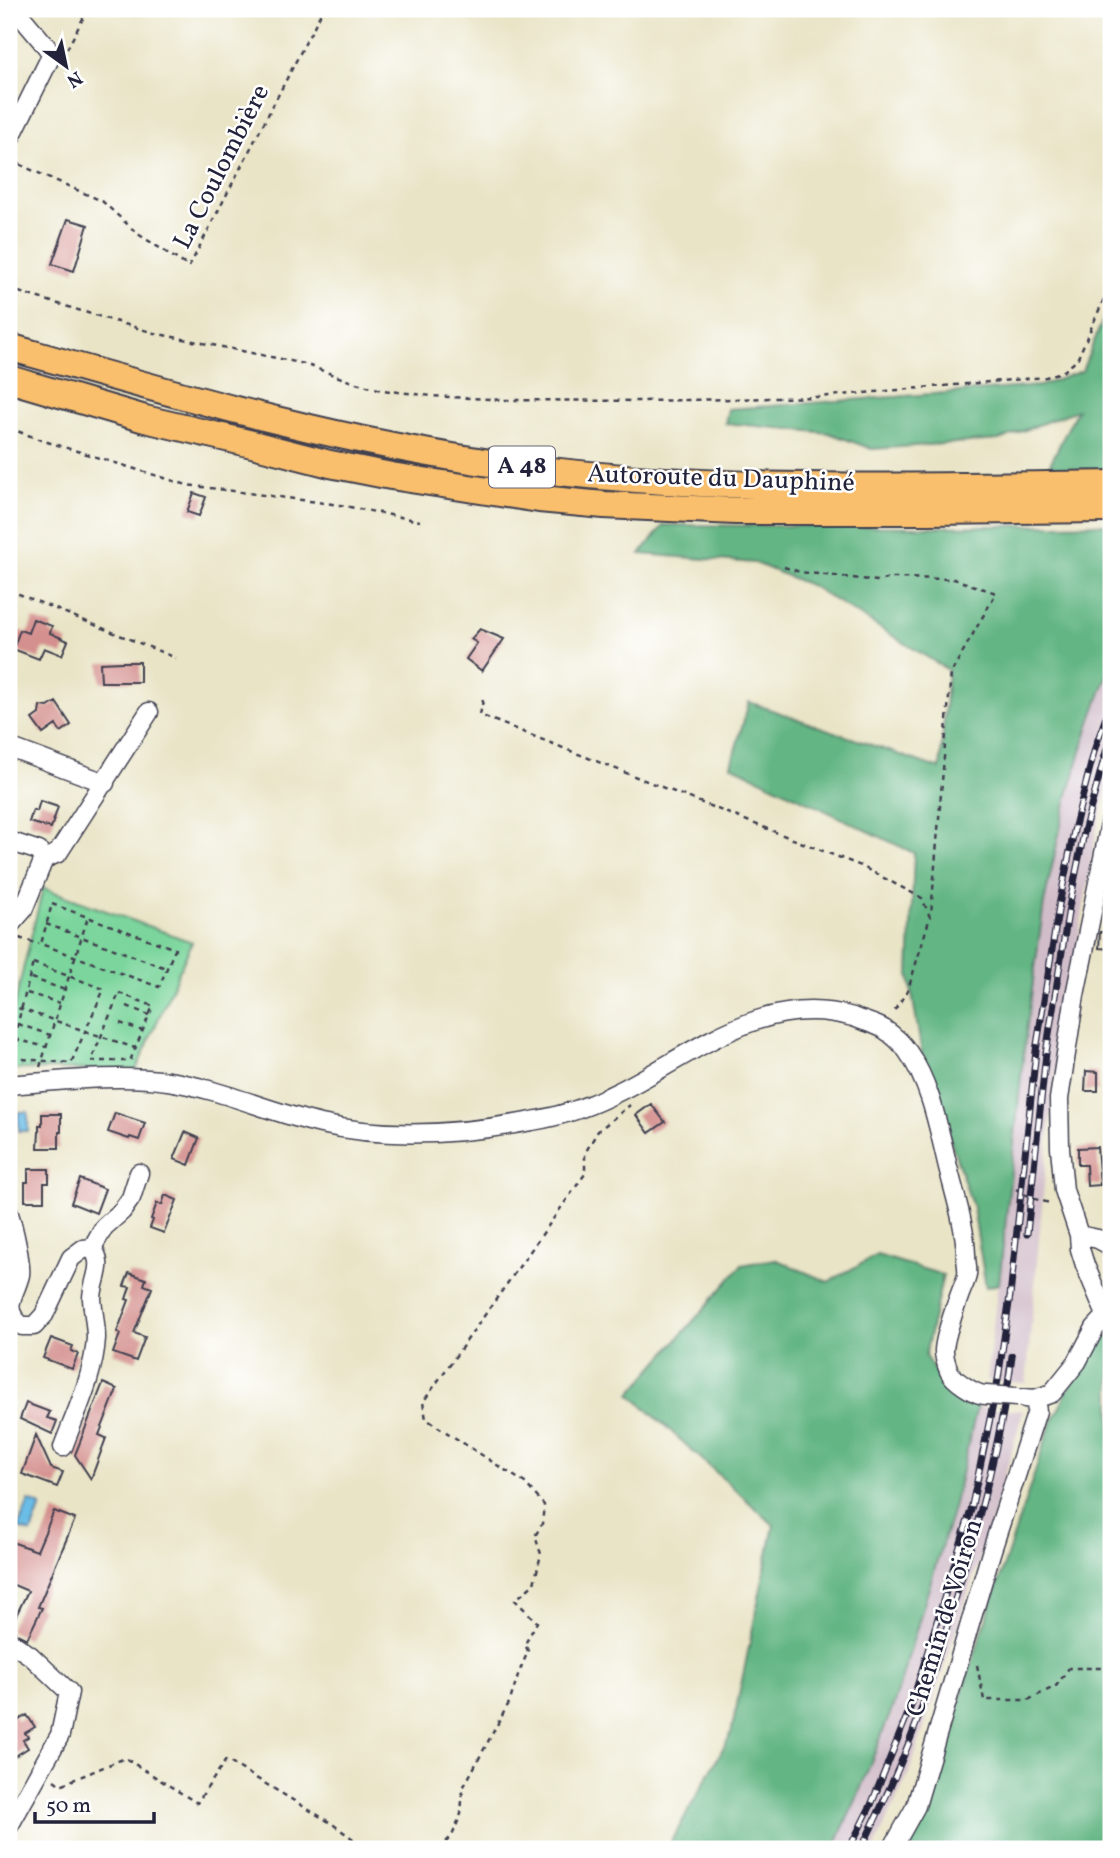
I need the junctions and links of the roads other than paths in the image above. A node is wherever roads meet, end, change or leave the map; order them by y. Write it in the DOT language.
graph roads {
  1 [pos="15,9"];
  2 [pos="10,154"];
  3 [pos="9,347"];
  4 [pos="9,379"];
  5 [pos="1111,484"];
  6 [pos="1050,497"];
  7 [pos="1111,509"];
  8 [pos="149,712"];
  9 [pos="9,747"];
  10 [pos="105,783"];
  11 [pos="1111,820"];
  12 [pos="9,841"];
  13 [pos="44,859"];
  14 [pos="9,926"];
  15 [pos="9,1085"];
  16 [pos="139,1173"];
  17 [pos="9,1214"];
  18 [pos="1079,1235"];
  19 [pos="1111,1246"];
  20 [pos="92,1248"];
  21 [pos="1109,1313"];
  22 [pos="1026,1398"];
  23 [pos="63,1447"];
  24 [pos="10,1645"];
  25 [pos="9,1826"];
  26 [pos="892,1849"];
  1 -- 2 [label="street"];
  3 -- 6 [label="highway, Autoroute du Dauphiné / A 48"];
  4 -- 6 [label="highway, Autoroute du Dauphiné / A 48"];
  5 -- 6 [label="highway, Autoroute du Dauphiné / A 48"];
  6 -- 7 [label="highway, Autoroute du Dauphiné / A 48"];
  8 -- 10 [label="street"];
  9 -- 10 [label="street"];
  10 -- 13 [label="street"];
  11 -- 18 [label="street"];
  12 -- 13 [label="street"];
  13 -- 14 [label="street"];
  15 -- 22 [label="street, bridge"];
  16 -- 20 [label="street"];
  17 -- 20 [label="street"];
  18 -- 19 [label="street"];
  18 -- 21 [label="street"];
  20 -- 23 [label="street"];
  21 -- 22 [label="street"];
  22 -- 26 [label="street, Chemin de Voiron"];
  24 -- 25 [label="street"];
}
